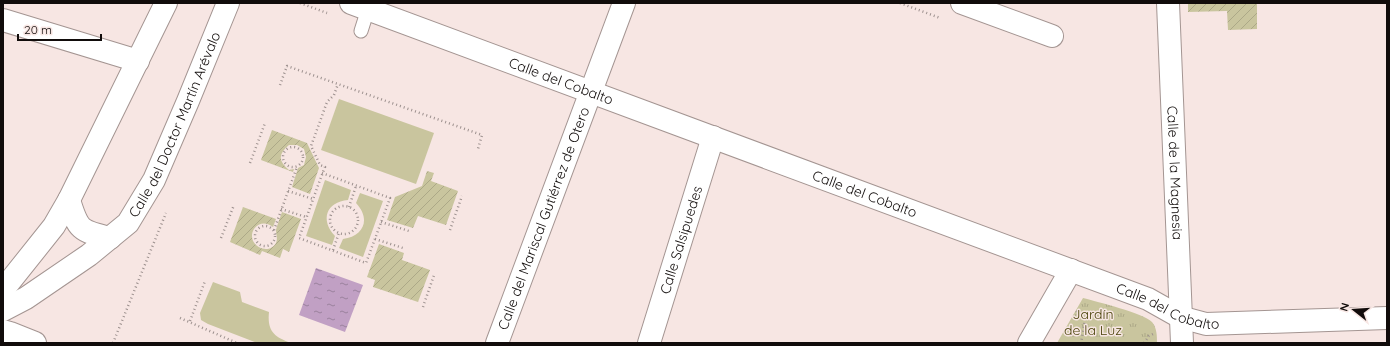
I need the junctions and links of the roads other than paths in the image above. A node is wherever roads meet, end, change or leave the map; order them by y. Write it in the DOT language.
graph roads {
  1 [pos="166,3"];
  2 [pos="228,3"];
  3 [pos="624,3"];
  4 [pos="962,3"];
  5 [pos="1168,3"];
  6 [pos="360,6"];
  7 [pos="3,20"];
  8 [pos="361,30"];
  9 [pos="1052,36"];
  10 [pos="138,61"];
  11 [pos="591,92"];
  12 [pos="713,137"];
  13 [pos="69,200"];
  14 [pos="110,238"];
  15 [pos="1071,270"];
  16 [pos="3,290"];
  17 [pos="3,310"];
  18 [pos="1180,317"];
  19 [pos="1387,318"];
  20 [pos="3,331"];
  21 [pos="35,343"];
  22 [pos="497,343"];
  23 [pos="649,343"];
  24 [pos="1029,343"];
  25 [pos="1182,343"];
  1 -- 10 [label="street"];
  2 -- 14 [label="street, Calle del Doctor Martín Arévalo"];
  3 -- 11 [label="street, Calle del Mariscal Gutiérrez de Otero"];
  4 -- 9 [label="street"];
  5 -- 18 [label="street, Calle de la Magnesia"];
  6 -- 8 [label="lane"];
  6 -- 11 [label="street, Calle del Cobalto"];
  7 -- 10 [label="street"];
  10 -- 13 [label="street"];
  11 -- 12 [label="street, Calle del Cobalto"];
  11 -- 22 [label="street, Calle del Mariscal Gutiérrez de Otero"];
  12 -- 15 [label="street, Calle del Cobalto"];
  12 -- 23 [label="street, Calle Salsipuedes"];
  13 -- 14 [label="street"];
  13 -- 16 [label="street"];
  14 -- 17 [label="street, Calle del Doctor Martín Arévalo"];
  15 -- 18 [label="street, Calle del Cobalto"];
  15 -- 24 [label="street"];
  18 -- 19 [label="street, Calle del Cobalto"];
  18 -- 25 [label="street, Calle de la Magnesia"];
  20 -- 21 [label="street"];
}
